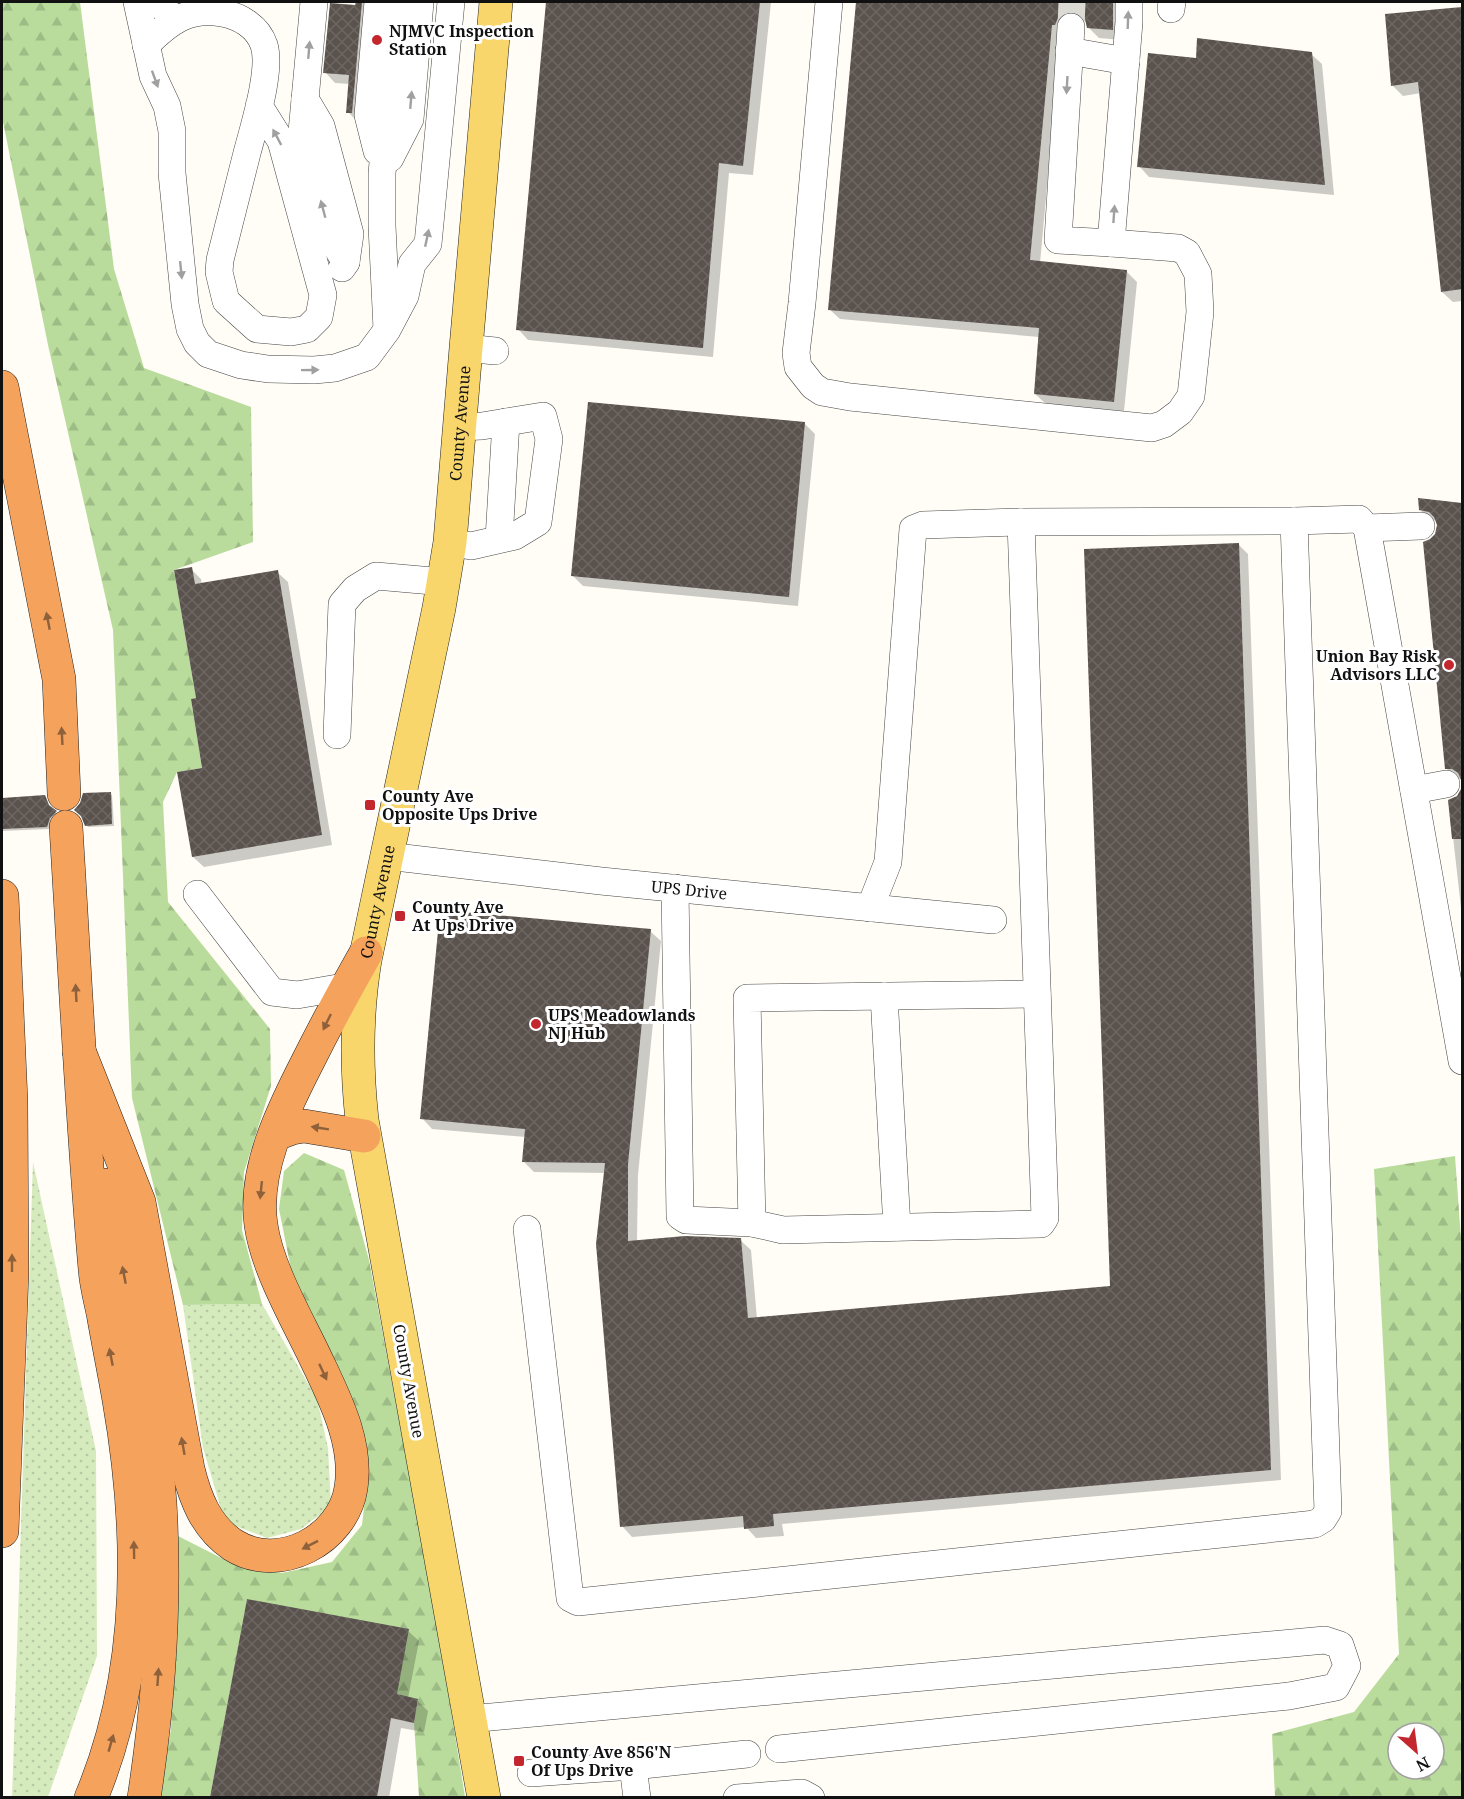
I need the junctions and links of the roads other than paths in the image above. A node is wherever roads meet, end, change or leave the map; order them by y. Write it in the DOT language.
graph roads {
  1 [pos="137,2"];
  2 [pos="312,2"];
  3 [pos="378,2"];
  4 [pos="399,2"];
  5 [pos="420,2"];
  6 [pos="451,2"];
  7 [pos="496,2"];
  8 [pos="829,2"];
  9 [pos="1129,2"];
  10 [pos="166,11"];
  11 [pos="146,45"];
  12 [pos="1126,61"];
  13 [pos="259,106"];
  14 [pos="382,173"];
  15 [pos="1111,243"];
  16 [pos="323,295"];
  17 [pos="387,330"];
  18 [pos="2,387"];
  19 [pos="506,422"];
  20 [pos="459,427"];
  21 [pos="1294,521"];
  22 [pos="1021,522"];
  23 [pos="1421,526"];
  24 [pos="1367,528"];
  25 [pos="499,539"];
  26 [pos="450,542"];
  27 [pos="444,582"];
  28 [pos="337,735"];
  29 [pos="1446,784"];
  30 [pos="1414,790"];
  31 [pos="64,794"];
  32 [pos="66,827"];
  33 [pos="387,856"];
  34 [pos="675,888"];
  35 [pos="197,894"];
  36 [pos="2,896"];
  37 [pos="870,908"];
  38 [pos="993,920"];
  39 [pos="358,975"];
  40 [pos="1037,994"];
  41 [pos="884,996"];
  42 [pos="79,1051"];
  43 [pos="1462,1061"];
  44 [pos="276,1134"];
  45 [pos="364,1136"];
  46 [pos="752,1222"];
  47 [pos="897,1227"];
  48 [pos="527,1229"];
  49 [pos="2,1531"];
  50 [pos="469,1719"];
  51 [pos="779,1749"];
  52 [pos="747,1754"];
  53 [pos="633,1766"];
  54 [pos="531,1773"];
  55 [pos="91,1797"];
  56 [pos="144,1797"];
  57 [pos="484,1797"];
  58 [pos="637,1797"];
  59 [pos="737,1797"];
  60 [pos="811,1797"];
  1 -- 11 [label="street"];
  16 -- 2 [label="street, one-way"];
  3 -- 14 [label="street"];
  4 -- 14 [label="street"];
  14 -- 5 [label="street, one-way"];
  17 -- 6 [label="street, one-way"];
  7 -- 20 [label="main road, County Avenue"];
  8 -- 15 [label="street"];
  12 -- 9 [label="street, one-way"];
  10 -- 11 [label="street"];
  10 -- 13 [label="street"];
  11 -- 17 [label="street, one-way"];
  15 -- 12 [label="street, one-way"];
  12 -- 15 [label="street, one-way"];
  16 -- 13 [label="street, one-way"];
  13 -- 16 [label="street"];
  14 -- 17 [label="street"];
  31 -- 18 [label="highway, one-way"];
  19 -- 20 [label="street"];
  19 -- 25 [label="street"];
  19 -- 25 [label="street"];
  20 -- 26 [label="main road, County Avenue"];
  21 -- 22 [label="street"];
  21 -- 24 [label="street"];
  21 -- 48 [label="street"];
  22 -- 37 [label="street"];
  22 -- 40 [label="street"];
  23 -- 24 [label="street"];
  24 -- 30 [label="street"];
  25 -- 26 [label="street"];
  26 -- 27 [label="main road, County Avenue"];
  27 -- 28 [label="street"];
  27 -- 33 [label="main road, County Avenue"];
  29 -- 30 [label="street"];
  30 -- 43 [label="street"];
  42 -- 32 [label="highway, one-way"];
  33 -- 34 [label="street, UPS Drive"];
  33 -- 39 [label="main road, County Avenue"];
  34 -- 37 [label="street, UPS Drive"];
  34 -- 46 [label="street"];
  35 -- 39 [label="street"];
  49 -- 36 [label="highway, one-way"];
  37 -- 38 [label="street, UPS Drive"];
  39 -- 44 [label="highway, one-way"];
  39 -- 45 [label="main road, County Avenue"];
  40 -- 41 [label="street"];
  40 -- 47 [label="street"];
  41 -- 46 [label="street"];
  41 -- 47 [label="street"];
  44 -- 42 [label="highway, one-way"];
  55 -- 42 [label="highway, one-way"];
  56 -- 42 [label="highway, one-way"];
  45 -- 44 [label="highway, one-way"];
  45 -- 50 [label="main road, County Avenue"];
  46 -- 47 [label="street"];
  50 -- 51 [label="street"];
  50 -- 57 [label="main road, County Avenue"];
  52 -- 53 [label="street"];
  53 -- 54 [label="street"];
  53 -- 58 [label="street"];
  59 -- 60 [label="street"];
}
